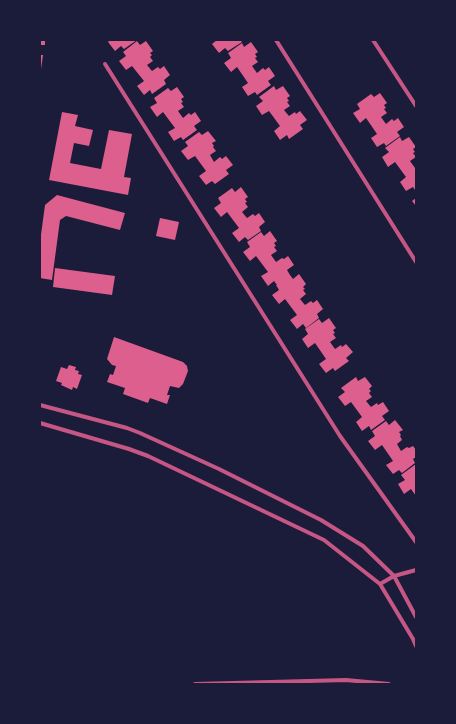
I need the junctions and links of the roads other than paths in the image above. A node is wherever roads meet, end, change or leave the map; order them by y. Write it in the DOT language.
graph roads {
  1 [pos="276,40"];
  2 [pos="374,40"];
  3 [pos="104,64"];
  4 [pos="416,106"];
  5 [pos="416,262"];
  6 [pos="40,405"];
  7 [pos="40,424"];
  8 [pos="416,542"];
  9 [pos="416,570"];
  10 [pos="394,576"];
  11 [pos="380,584"];
  12 [pos="416,617"];
  13 [pos="416,646"];
  14 [pos="195,684"];
  15 [pos="389,684"];
  1 -- 5 [label="street"];
  2 -- 4 [label="street"];
  3 -- 8 [label="street"];
  6 -- 10 [label="street"];
  7 -- 11 [label="street"];
  9 -- 10 [label="street"];
  10 -- 11 [label="street"];
  10 -- 12 [label="street"];
  11 -- 13 [label="street"];
  14 -- 15 [label="street"];
}
